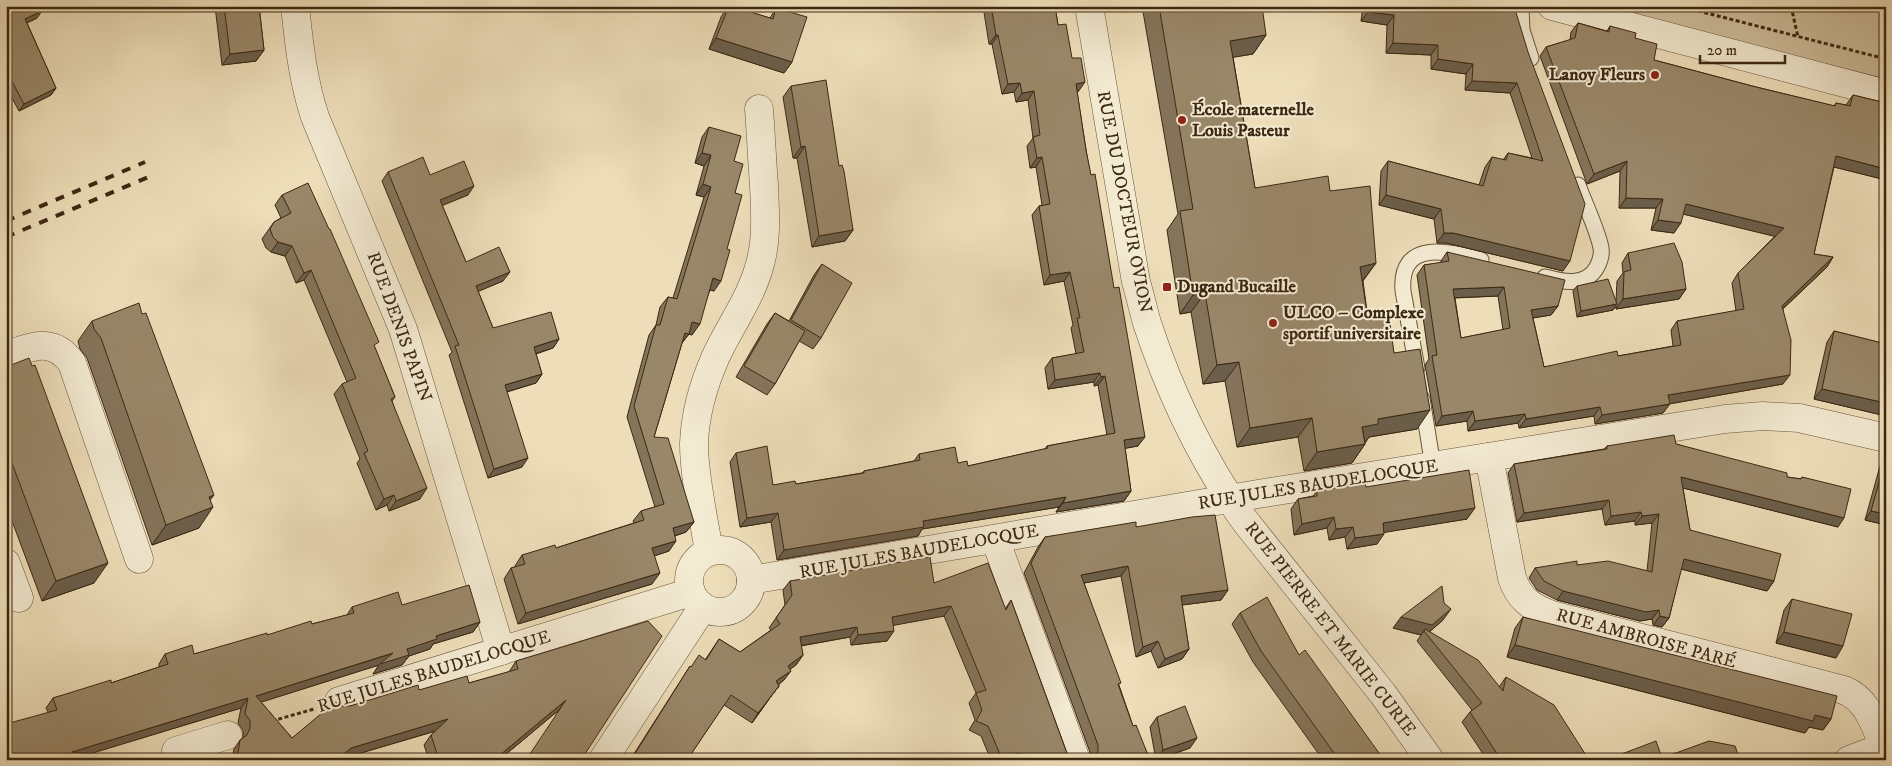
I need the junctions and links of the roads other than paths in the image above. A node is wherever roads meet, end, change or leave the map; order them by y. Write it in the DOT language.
graph roads {
  1 [pos="295,6"];
  2 [pos="1089,6"];
  3 [pos="1521,6"];
  4 [pos="1552,6"];
  5 [pos="1537,76"];
  6 [pos="1886,94"];
  7 [pos="759,109"];
  8 [pos="1572,168"];
  9 [pos="1493,263"];
  10 [pos="1530,273"];
  11 [pos="6,355"];
  12 [pos="1886,438"];
  13 [pos="1489,457"];
  14 [pos="1433,466"];
  15 [pos="1229,499"];
  16 [pos="995,539"];
  17 [pos="709,552"];
  18 [pos="139,559"];
  19 [pos="6,563"];
  20 [pos="751,580"];
  21 [pos="19,598"];
  22 [pos="697,599"];
  23 [pos="501,651"];
  24 [pos="339,701"];
  25 [pos="228,735"];
  26 [pos="1885,746"];
  27 [pos="193,752"];
  28 [pos="603,760"];
  29 [pos="1076,760"];
  30 [pos="1430,760"];
  31 [pos="1849,760"];
  1 -- 23 [label="street, RUE DENIS PAPIN"];
  2 -- 15 [label="street, RUE DU DOCTEUR OVION"];
  3 -- 5 [label="lane"];
  4 -- 6 [label="street"];
  7 -- 17 [label="street"];
  8 -- 10 [label="lane"];
  9 -- 14 [label="lane"];
  11 -- 18 [label="street"];
  12 -- 13 [label="street, RUE JULES BAUDELOCQUE"];
  13 -- 14 [label="street, RUE JULES BAUDELOCQUE"];
  13 -- 26 [label="street, RUE AMBROISE PARÉ"];
  14 -- 15 [label="street, RUE JULES BAUDELOCQUE"];
  15 -- 16 [label="street, RUE JULES BAUDELOCQUE"];
  15 -- 30 [label="street, RUE PIERRE ET MARIE CURIE"];
  16 -- 20 [label="street, RUE JULES BAUDELOCQUE"];
  16 -- 29 [label="street"];
  17 -- 20 [label="street"];
  17 -- 22 [label="street"];
  19 -- 21 [label="street"];
  20 -- 22 [label="street"];
  22 -- 23 [label="street, RUE JULES BAUDELOCQUE"];
  22 -- 28 [label="street"];
  23 -- 24 [label="street, RUE JULES BAUDELOCQUE"];
  25 -- 27 [label="street"];
  26 -- 31 [label="street"];
}
